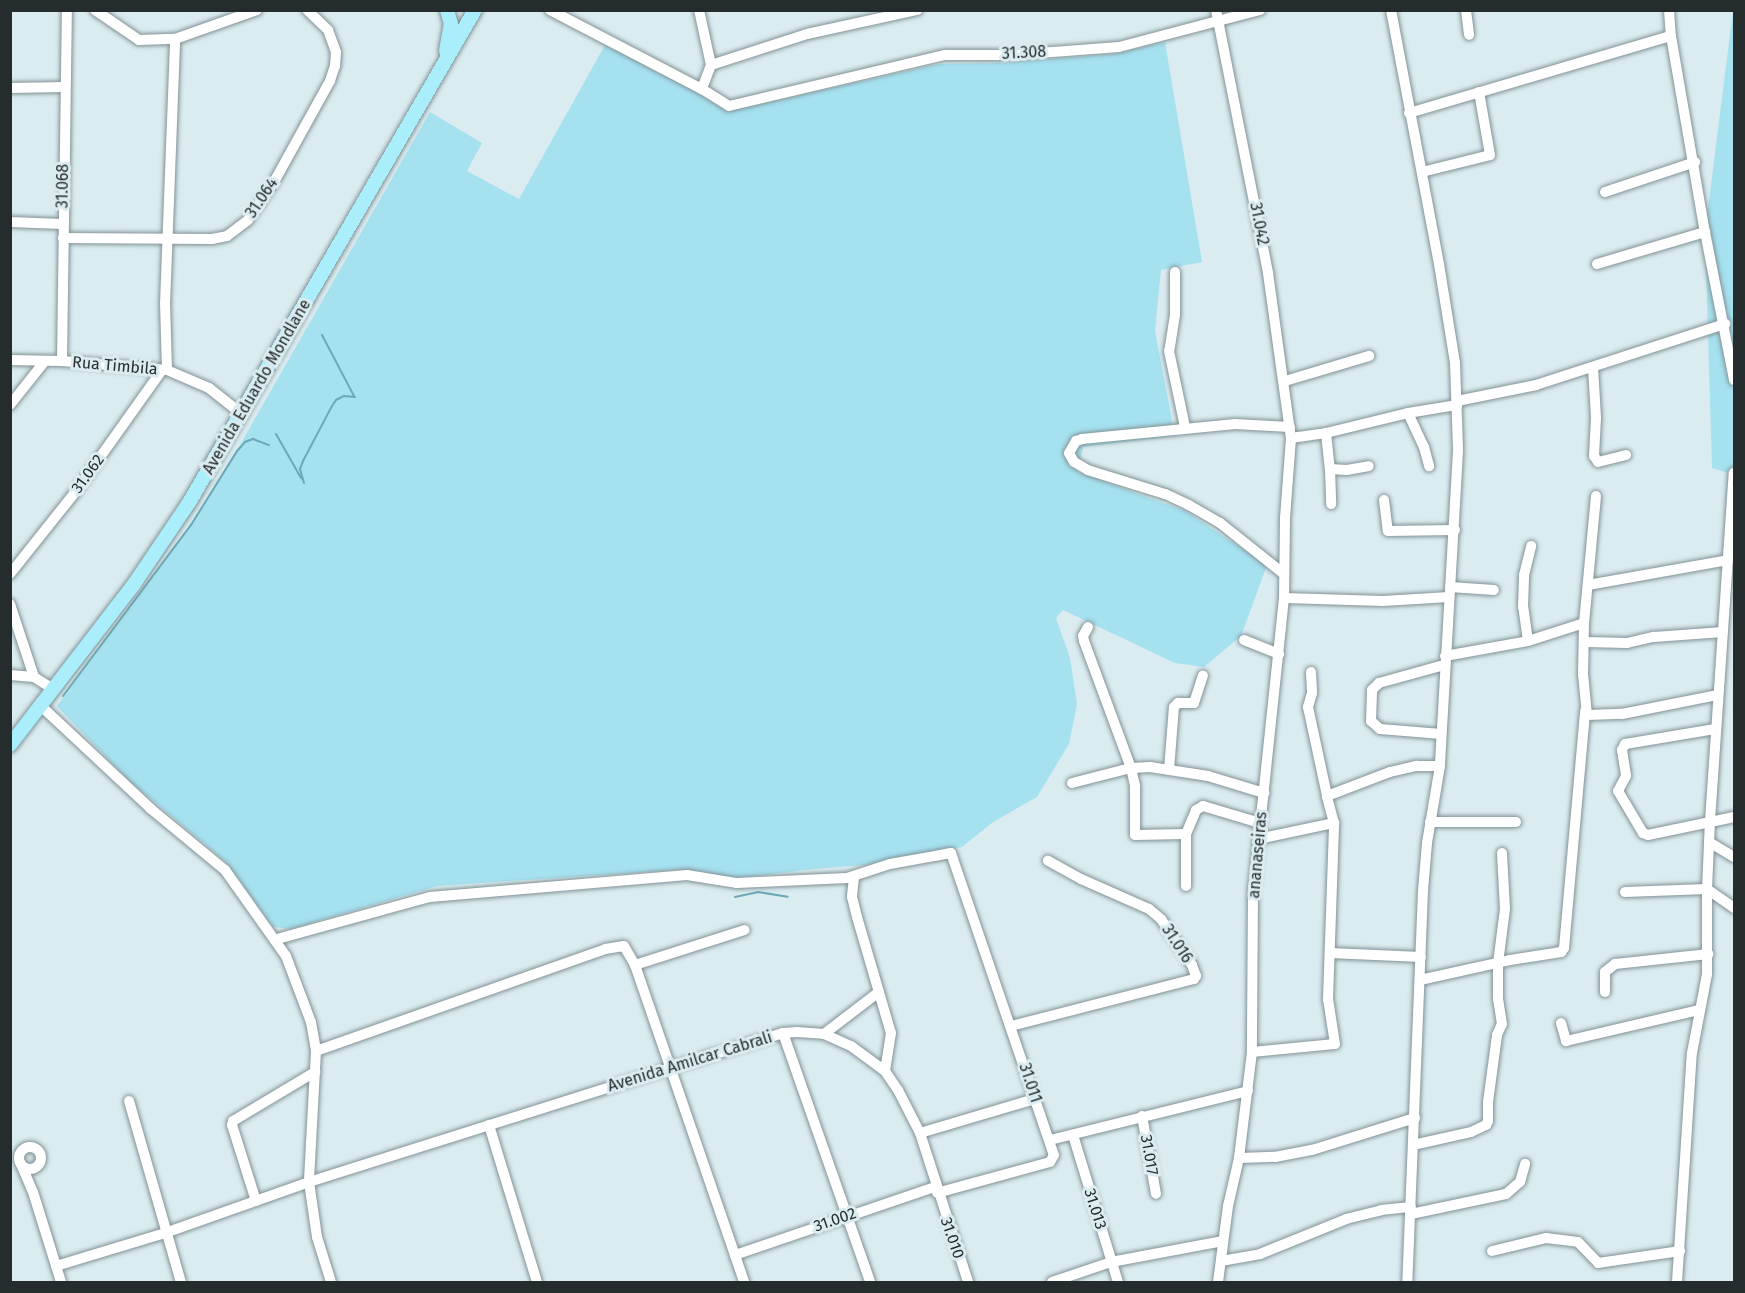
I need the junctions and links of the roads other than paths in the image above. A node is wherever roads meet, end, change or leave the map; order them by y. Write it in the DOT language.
graph roads {
  1 [pos="67,10"];
  2 [pos="95,10"];
  3 [pos="256,10"];
  4 [pos="307,10"];
  5 [pos="447,10"];
  6 [pos="475,10"];
  7 [pos="550,10"];
  8 [pos="699,10"];
  9 [pos="917,10"];
  10 [pos="1216,10"];
  11 [pos="1260,10"];
  12 [pos="1391,10"];
  13 [pos="1466,10"];
  14 [pos="1669,10"];
  15 [pos="1218,22"];
  16 [pos="1469,35"];
  17 [pos="1671,36"];
  18 [pos="175,39"];
  19 [pos="442,64"];
  20 [pos="711,65"];
  21 [pos="65,87"];
  22 [pos="10,88"];
  23 [pos="702,89"];
  24 [pos="1479,92"];
  25 [pos="1409,112"];
  26 [pos="1695,162"];
  27 [pos="1422,171"];
  28 [pos="1605,192"];
  29 [pos="10,222"];
  30 [pos="62,224"];
  31 [pos="1705,232"];
  32 [pos="63,238"];
  33 [pos="168,238"];
  34 [pos="1597,264"];
  35 [pos="1175,273"];
  36 [pos="1725,324"];
  37 [pos="1369,356"];
  38 [pos="10,360"];
  39 [pos="45,361"];
  40 [pos="62,361"];
  41 [pos="1593,367"];
  42 [pos="164,370"];
  43 [pos="1734,380"];
  44 [pos="1285,381"];
  45 [pos="1457,403"];
  46 [pos="10,405"];
  47 [pos="1408,413"];
  48 [pos="243,415"];
  49 [pos="1185,427"];
  50 [pos="1291,432"];
  51 [pos="1326,433"];
  52 [pos="1626,455"];
  53 [pos="1369,466"];
  54 [pos="1429,466"];
  55 [pos="1330,470"];
  56 [pos="1734,473"];
  57 [pos="1596,496"];
  58 [pos="1384,500"];
  59 [pos="1331,504"];
  60 [pos="1455,530"];
  61 [pos="1531,546"];
  62 [pos="1728,560"];
  63 [pos="10,574"];
  64 [pos="1284,574"];
  65 [pos="1588,585"];
  66 [pos="1494,590"];
  67 [pos="1730,590"];
  68 [pos="1450,592"];
  69 [pos="1284,598"];
  70 [pos="10,604"];
  71 [pos="1584,623"];
  72 [pos="1088,627"];
  73 [pos="1723,632"];
  74 [pos="1244,640"];
  75 [pos="1528,641"];
  76 [pos="1585,642"];
  77 [pos="1280,654"];
  78 [pos="1444,661"];
  79 [pos="1311,672"];
  80 [pos="10,675"];
  81 [pos="1203,675"];
  82 [pos="34,676"];
  83 [pos="53,689"];
  84 [pos="1718,695"];
  85 [pos="41,706"];
  86 [pos="1585,711"];
  87 [pos="1715,729"];
  88 [pos="1442,734"];
  89 [pos="10,745"];
  90 [pos="1440,766"];
  91 [pos="1131,768"];
  92 [pos="1169,770"];
  93 [pos="1072,783"];
  94 [pos="1264,793"];
  95 [pos="1328,796"];
  96 [pos="1734,817"];
  97 [pos="1710,821"];
  98 [pos="1430,822"];
  99 [pos="1516,822"];
  100 [pos="1260,823"];
  101 [pos="1334,823"];
  102 [pos="1186,834"];
  103 [pos="1258,839"];
  104 [pos="1709,842"];
  105 [pos="1502,853"];
  106 [pos="1734,857"];
  107 [pos="1048,861"];
  108 [pos="854,877"];
  109 [pos="1186,886"];
  110 [pos="1707,889"];
  111 [pos="1625,892"];
  112 [pos="1734,908"];
  113 [pos="745,930"];
  114 [pos="277,939"];
  115 [pos="1330,953"];
  116 [pos="1708,954"];
  117 [pos="1420,957"];
  118 [pos="1498,963"];
  119 [pos="634,964"];
  120 [pos="1420,980"];
  121 [pos="879,992"];
  122 [pos="1605,992"];
  123 [pos="1700,1010"];
  124 [pos="1561,1023"];
  125 [pos="1011,1026"];
  126 [pos="783,1033"];
  127 [pos="824,1034"];
  128 [pos="316,1051"];
  129 [pos="1252,1052"];
  130 [pos="670,1068"];
  131 [pos="885,1071"];
  132 [pos="315,1072"];
  133 [pos="1248,1091"];
  134 [pos="1035,1099"];
  135 [pos="129,1101"];
  136 [pos="1143,1116"];
  137 [pos="1415,1118"];
  138 [pos="489,1125"];
  139 [pos="920,1133"];
  140 [pos="1073,1135"];
  141 [pos="1050,1140"];
  142 [pos="1413,1145"];
  143 [pos="1239,1158"];
  144 [pos="21,1164"];
  145 [pos="1525,1164"];
  146 [pos="39,1165"];
  147 [pos="309,1182"];
  148 [pos="936,1190"];
  149 [pos="33,1192"];
  150 [pos="1156,1194"];
  151 [pos="256,1201"];
  152 [pos="1411,1211"];
  153 [pos="848,1215"];
  154 [pos="165,1233"];
  155 [pos="1223,1241"];
  156 [pos="1492,1251"];
  157 [pos="1680,1251"];
  158 [pos="735,1254"];
  159 [pos="1221,1261"];
  160 [pos="1111,1262"];
  161 [pos="56,1266"];
  162 [pos="61,1282"];
  163 [pos="181,1282"];
  164 [pos="331,1282"];
  165 [pos="537,1282"];
  166 [pos="744,1282"];
  167 [pos="870,1282"];
  168 [pos="968,1282"];
  169 [pos="1052,1282"];
  170 [pos="1118,1282"];
  171 [pos="1218,1282"];
  172 [pos="1407,1282"];
  173 [pos="1677,1282"];
  1 -- 21 [label="street, 31.068"];
  2 -- 18 [label="street"];
  3 -- 18 [label="street"];
  4 -- 33 [label="street, 31.064"];
  5 -- 19 [label="main road"];
  6 -- 19 [label="main road, Avenida Eduardo Mondlane"];
  7 -- 23 [label="street, 31.308"];
  8 -- 20 [label="street"];
  9 -- 20 [label="street"];
  10 -- 15 [label="street, 31.042"];
  11 -- 15 [label="street, 31.308"];
  12 -- 25 [label="street"];
  13 -- 16 [label="street"];
  14 -- 17 [label="street"];
  15 -- 23 [label="street, 31.308"];
  15 -- 44 [label="street, 31.042"];
  17 -- 24 [label="street"];
  17 -- 26 [label="street"];
  18 -- 33 [label="street"];
  19 -- 48 [label="main road, Avenida Eduardo Mondlane"];
  20 -- 23 [label="street"];
  21 -- 22 [label="street"];
  21 -- 30 [label="street, 31.068"];
  24 -- 25 [label="street"];
  24 -- 27 [label="street"];
  25 -- 27 [label="street"];
  26 -- 28 [label="street"];
  26 -- 31 [label="street"];
  27 -- 45 [label="street"];
  29 -- 30 [label="street"];
  30 -- 32 [label="street, 31.068"];
  31 -- 34 [label="street"];
  31 -- 36 [label="street"];
  32 -- 33 [label="street, 31.064"];
  32 -- 40 [label="street, 31.068"];
  33 -- 42 [label="street"];
  35 -- 49 [label="street"];
  36 -- 41 [label="street"];
  36 -- 43 [label="street"];
  37 -- 44 [label="street"];
  38 -- 39 [label="street, Rua Timbila"];
  39 -- 40 [label="street, Rua Timbila"];
  39 -- 46 [label="street"];
  40 -- 42 [label="street, Rua Timbila"];
  41 -- 45 [label="street"];
  41 -- 52 [label="street"];
  42 -- 48 [label="street, Rua Timbila"];
  42 -- 63 [label="street, 31.062"];
  44 -- 50 [label="street, 31.042"];
  45 -- 47 [label="street"];
  45 -- 60 [label="street"];
  47 -- 51 [label="street"];
  47 -- 54 [label="street"];
  48 -- 83 [label="main road, Avenida Eduardo Mondlane"];
  49 -- 50 [label="street"];
  49 -- 64 [label="street"];
  50 -- 51 [label="street"];
  50 -- 64 [label="street, ananaseiras"];
  51 -- 55 [label="street"];
  53 -- 55 [label="street"];
  55 -- 59 [label="street"];
  56 -- 62 [label="street"];
  57 -- 65 [label="street"];
  58 -- 60 [label="street"];
  60 -- 68 [label="street"];
  61 -- 75 [label="street"];
  62 -- 65 [label="street"];
  62 -- 67 [label="street"];
  64 -- 69 [label="street, ananaseiras"];
  65 -- 71 [label="street"];
  66 -- 68 [label="street"];
  67 -- 73 [label="street"];
  68 -- 69 [label="street"];
  68 -- 78 [label="street"];
  69 -- 77 [label="street, ananaseiras"];
  70 -- 82 [label="street"];
  71 -- 75 [label="street"];
  71 -- 76 [label="street"];
  72 -- 91 [label="street"];
  73 -- 76 [label="street"];
  73 -- 84 [label="street"];
  74 -- 77 [label="street"];
  75 -- 78 [label="street"];
  76 -- 86 [label="street"];
  77 -- 94 [label="street, ananaseiras"];
  78 -- 88 [label="street"];
  78 -- 88 [label="street"];
  79 -- 95 [label="street"];
  80 -- 82 [label="street"];
  81 -- 92 [label="street"];
  82 -- 83 [label="street"];
  83 -- 85 [label="main road, Avenida Eduardo Mondlane"];
  84 -- 86 [label="street"];
  84 -- 87 [label="street"];
  85 -- 89 [label="main road, Avenida Eduardo Mondlane"];
  85 -- 114 [label="street"];
  86 -- 118 [label="street"];
  87 -- 97 [label="street"];
  87 -- 97 [label="street"];
  88 -- 90 [label="street"];
  90 -- 95 [label="street"];
  90 -- 98 [label="street"];
  91 -- 92 [label="street"];
  91 -- 93 [label="street"];
  91 -- 102 [label="street"];
  92 -- 94 [label="street"];
  94 -- 100 [label="street, ananaseiras"];
  95 -- 101 [label="street"];
  96 -- 97 [label="street"];
  97 -- 104 [label="street"];
  98 -- 99 [label="street"];
  98 -- 117 [label="street"];
  100 -- 102 [label="street"];
  100 -- 103 [label="street, ananaseiras"];
  101 -- 103 [label="street"];
  101 -- 115 [label="street"];
  102 -- 109 [label="street"];
  103 -- 129 [label="street, ananaseiras"];
  104 -- 106 [label="street"];
  104 -- 110 [label="street"];
  105 -- 118 [label="street"];
  107 -- 125 [label="street, 31.016"];
  108 -- 114 [label="street"];
  108 -- 121 [label="street"];
  108 -- 125 [label="street, 31.011"];
  110 -- 111 [label="street"];
  110 -- 112 [label="street"];
  110 -- 116 [label="street"];
  113 -- 119 [label="street"];
  114 -- 128 [label="street"];
  115 -- 117 [label="street"];
  115 -- 129 [label="street"];
  116 -- 122 [label="street"];
  116 -- 123 [label="street"];
  117 -- 120 [label="street"];
  118 -- 120 [label="street"];
  118 -- 142 [label="street"];
  119 -- 128 [label="street"];
  119 -- 130 [label="street"];
  120 -- 137 [label="street"];
  121 -- 127 [label="street"];
  121 -- 131 [label="street"];
  123 -- 124 [label="street"];
  123 -- 157 [label="street"];
  125 -- 134 [label="street, 31.011"];
  126 -- 127 [label="street, Avenida Amilcar Cabrali"];
  126 -- 130 [label="street, Avenida Amilcar Cabrali"];
  126 -- 153 [label="street"];
  127 -- 131 [label="street, Avenida Amilcar Cabrali"];
  128 -- 132 [label="street"];
  129 -- 133 [label="street, ananaseiras"];
  130 -- 138 [label="street, Avenida Amilcar Cabrali"];
  130 -- 158 [label="street"];
  131 -- 139 [label="street, 31.010"];
  132 -- 147 [label="street"];
  132 -- 151 [label="street"];
  133 -- 136 [label="street"];
  133 -- 143 [label="street, ananaseiras"];
  134 -- 139 [label="street"];
  134 -- 141 [label="street, 31.011"];
  135 -- 154 [label="street"];
  136 -- 140 [label="street"];
  136 -- 150 [label="street, 31.017"];
  137 -- 142 [label="street"];
  137 -- 143 [label="street"];
  138 -- 147 [label="street, Avenida Amilcar Cabrali"];
  138 -- 165 [label="street"];
  139 -- 148 [label="street, 31.010"];
  140 -- 141 [label="street"];
  140 -- 160 [label="street, 31.013"];
  141 -- 148 [label="street, 31.002"];
  142 -- 152 [label="street"];
  143 -- 155 [label="street, ananaseiras"];
  144 -- 146 [label="street"];
  144 -- 146 [label="street"];
  144 -- 149 [label="street"];
  145 -- 152 [label="street"];
  146 -- 149 [label="street"];
  147 -- 151 [label="street, Avenida Amilcar Cabrali"];
  147 -- 164 [label="street"];
  148 -- 153 [label="street, 31.002"];
  148 -- 168 [label="street, 31.010"];
  149 -- 161 [label="street"];
  151 -- 154 [label="street, Avenida Amilcar Cabrali"];
  152 -- 159 [label="street"];
  152 -- 172 [label="street"];
  153 -- 158 [label="street, 31.002"];
  153 -- 167 [label="street"];
  154 -- 161 [label="street, Avenida Amilcar Cabrali"];
  154 -- 163 [label="street"];
  155 -- 159 [label="street, ananaseiras"];
  155 -- 160 [label="street"];
  156 -- 157 [label="street"];
  157 -- 173 [label="street"];
  158 -- 166 [label="street"];
  159 -- 171 [label="street, ananaseiras"];
  160 -- 169 [label="street"];
  160 -- 170 [label="street, 31.013"];
  161 -- 162 [label="street"];
}
